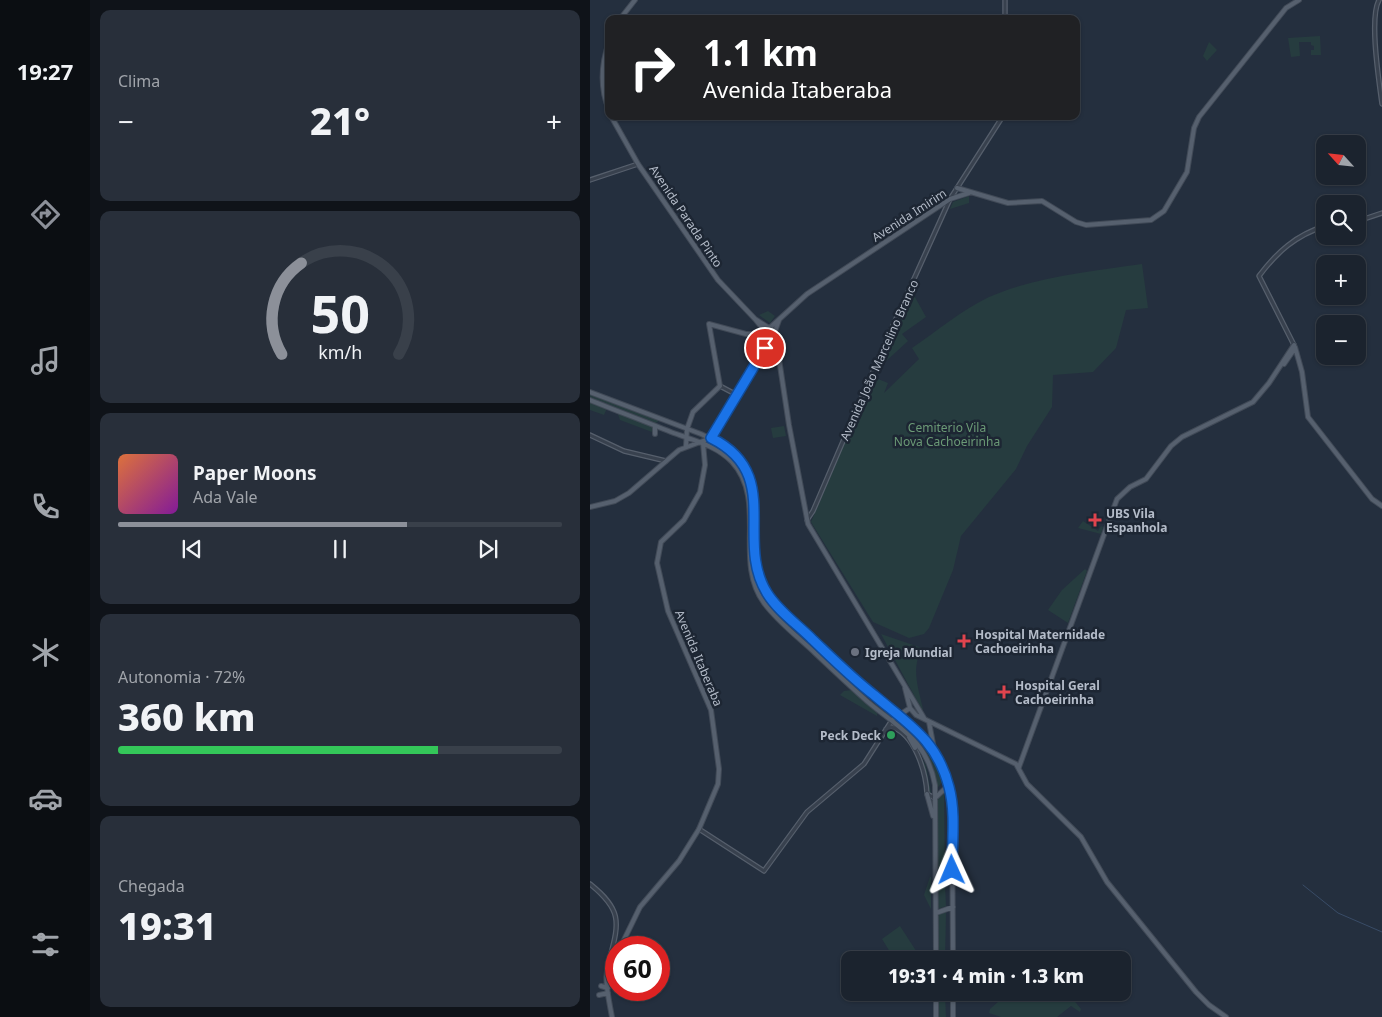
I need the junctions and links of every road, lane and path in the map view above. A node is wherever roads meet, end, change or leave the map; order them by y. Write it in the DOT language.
graph roads {
  1 [pos="635,0"];
  2 [pos="1005,0"];
  3 [pos="1299,0"];
  4 [pos="1373,0"];
  5 [pos="1379,0"];
  6 [pos="1376,6"];
  7 [pos="623,15"];
  8 [pos="1005,15"];
  9 [pos="605,58"];
  10 [pos="605,100"];
  11 [pos="1382,104"];
  12 [pos="613,120"];
  13 [pos="1000,120"];
  14 [pos="638,164"];
  15 [pos="590,180"];
  16 [pos="957,188"];
  17 [pos="972,193"];
  18 [pos="950,199"];
  19 [pos="1382,213"];
  20 [pos="1366,218"];
  21 [pos="1316,229"];
  22 [pos="755,319"];
  23 [pos="779,320"];
  24 [pos="760,326"];
  25 [pos="769,328"];
  26 [pos="765,332"];
  27 [pos="774,334"];
  28 [pos="755,335"];
  29 [pos="770,339"];
  30 [pos="1295,347"];
  31 [pos="764,350"];
  32 [pos="777,352"];
  33 [pos="720,386"];
  34 [pos="590,392"];
  35 [pos="737,395"];
  36 [pos="590,400"];
  37 [pos="673,424"];
  38 [pos="656,426"];
  39 [pos="687,429"];
  40 [pos="655,434"];
  41 [pos="590,435"];
  42 [pos="688,438"];
  43 [pos="711,438"];
  44 [pos="702,443"];
  45 [pos="686,446"];
  46 [pos="713,448"];
  47 [pos="706,457"];
  48 [pos="666,461"];
  49 [pos="1382,506"];
  50 [pos="590,507"];
  51 [pos="807,520"];
  52 [pos="775,604"];
  53 [pos="769,609"];
  54 [pos="905,688"];
  55 [pos="910,708"];
  56 [pos="899,714"];
  57 [pos="927,721"];
  58 [pos="890,722"];
  59 [pos="898,724"];
  60 [pos="886,729"];
  61 [pos="915,748"];
  62 [pos="935,751"];
  63 [pos="1019,767"];
  64 [pos="949,785"];
  65 [pos="927,794"];
  66 [pos="935,798"];
  67 [pos="935,820"];
  68 [pos="699,829"];
  69 [pos="590,884"];
  70 [pos="953,907"];
  71 [pos="936,913"];
  72 [pos="615,936"];
  73 [pos="624,936"];
  74 [pos="936,951"];
  75 [pos="953,951"];
  76 [pos="601,986"];
  77 [pos="605,988"];
  78 [pos="605,992"];
  79 [pos="600,994"];
  80 [pos="610,1001"];
  81 [pos="936,1001"];
  82 [pos="954,1001"];
  83 [pos="612,1017"];
  84 [pos="936,1017"];
  85 [pos="953,1017"];
  86 [pos="1226,1017"];
  1 -- 7 [label="main road"];
  2 -- 8 [label="street"];
  3 -- 17 [label="main road"];
  4 -- 6 [label="street"];
  5 -- 6 [label="street"];
  6 -- 11 [label="street"];
  9 -- 10 [label="main road"];
  12 -- 14 [label="main road, Avenida Parada Pinto"];
  13 -- 16 [label="street, Avenida João Marcelino Branco"];
  14 -- 15 [label="street"];
  14 -- 22 [label="main road, Avenida Parada Pinto"];
  16 -- 17 [label="main road"];
  16 -- 18 [label="street, Avenida João Marcelino Branco"];
  17 -- 18 [label="main road, Avenida Imirim"];
  18 -- 23 [label="main road, Avenida Imirim"];
  18 -- 51 [label="street, Avenida João Marcelino Branco"];
  19 -- 20 [label="street"];
  21 -- 30 [label="street"];
  22 -- 24 [label="main road, Avenida Parada Pinto"];
  22 -- 25 [label="main road, Avenida Parada Pinto"];
  23 -- 25 [label="main road, Avenida Imirim"];
  23 -- 27 [label="main road, Avenida Imirim"];
  24 -- 26 [label="main road, Avenida Parada Pinto"];
  24 -- 28 [label="main road"];
  25 -- 26 [label="main road, Avenida Imirim"];
  25 -- 27 [label="main road, Avenida Parada Pinto"];
  26 -- 28 [label="main road"];
  26 -- 29 [label="main road, Avenida Parada Pinto"];
  27 -- 29 [label="main road, Avenida Imirim"];
  27 -- 32 [label="main road"];
  28 -- 31 [label="main road"];
  28 -- 33 [label="main road"];
  29 -- 31 [label="main road"];
  29 -- 32 [label="main road, Avenida Parada Pinto"];
  30 -- 49 [label="main road"];
  30 -- 63 [label="main road"];
  31 -- 32 [label="main road"];
  31 -- 35 [label="main road"];
  32 -- 51 [label="main road"];
  33 -- 35 [label="street"];
  33 -- 39 [label="main road"];
  34 -- 37 [label="main road"];
  35 -- 43 [label="main road"];
  36 -- 38 [label="main road"];
  37 -- 38 [label="main road"];
  37 -- 39 [label="main road"];
  38 -- 40 [label="main road"];
  38 -- 42 [label="main road"];
  39 -- 42 [label="main road"];
  39 -- 43 [label="main road"];
  41 -- 48 [label="street"];
  42 -- 44 [label="main road"];
  42 -- 45 [label="main road"];
  43 -- 44 [label="main road"];
  43 -- 52 [label="main road"];
  44 -- 45 [label="main road"];
  44 -- 46 [label="main road"];
  44 -- 47 [label="main road, Avenida Itaberaba"];
  45 -- 48 [label="main road"];
  46 -- 47 [label="main road"];
  46 -- 53 [label="main road"];
  47 -- 68 [label="main road, Avenida Itaberaba"];
  48 -- 50 [label="main road"];
  51 -- 54 [label="main road"];
  52 -- 53 [label="main road"];
  52 -- 56 [label="main road"];
  53 -- 58 [label="main road"];
  54 -- 55 [label="main road"];
  54 -- 57 [label="main road"];
  55 -- 56 [label="main road"];
  55 -- 57 [label="main road"];
  56 -- 58 [label="main road"];
  56 -- 62 [label="main road"];
  57 -- 62 [label="main road"];
  57 -- 63 [label="main road"];
  58 -- 59 [label="main road"];
  58 -- 60 [label="street"];
  59 -- 61 [label="main road"];
  59 -- 66 [label="main road"];
  60 -- 61 [label="street"];
  60 -- 68 [label="street"];
  61 -- 65 [label="street"];
  62 -- 64 [label="main road"];
  63 -- 86 [label="main road"];
  64 -- 66 [label="main road"];
  64 -- 70 [label="main road"];
  65 -- 66 [label="street"];
  65 -- 67 [label="main road"];
  66 -- 67 [label="main road"];
  67 -- 71 [label="main road"];
  68 -- 73 [label="main road, Avenida Itaberaba"];
  69 -- 72 [label="street"];
  70 -- 71 [label="main road"];
  70 -- 75 [label="main road"];
  71 -- 74 [label="main road"];
  76 -- 77 [label="main road"];
  78 -- 79 [label="main road"];
  80 -- 83 [label="main road, Avenida Itaberaba"];
  81 -- 84 [label="main road"];
  82 -- 85 [label="main road"];
}
